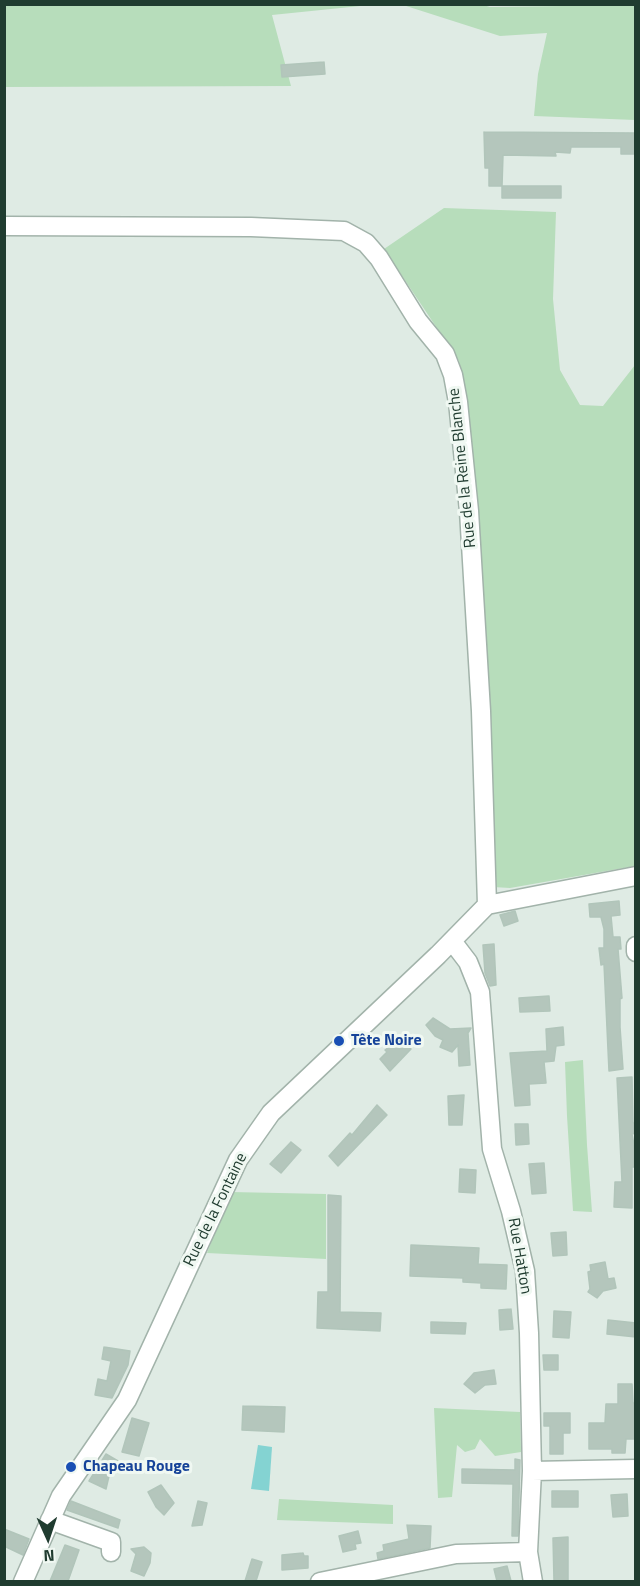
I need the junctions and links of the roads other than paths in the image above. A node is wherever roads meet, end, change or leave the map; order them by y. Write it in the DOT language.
graph roads {
  1 [pos="4,226"];
  2 [pos="636,876"];
  3 [pos="487,905"];
  4 [pos="452,940"];
  5 [pos="636,946"];
  6 [pos="636,952"];
  7 [pos="636,1469"];
  8 [pos="532,1471"];
  9 [pos="50,1520"];
  10 [pos="111,1551"];
  11 [pos="528,1552"];
  12 [pos="23,1581"];
  13 [pos="321,1581"];
  14 [pos="533,1581"];
  1 -- 3 [label="street, Rue de la Reine Blanche"];
  2 -- 3 [label="street"];
  3 -- 4 [label="street, Rue de la Fontaine"];
  4 -- 8 [label="street, Rue Hatton"];
  4 -- 9 [label="street, Rue de la Fontaine"];
  5 -- 6 [label="street"];
  7 -- 8 [label="street"];
  8 -- 11 [label="street, Rue Hatton"];
  9 -- 10 [label="street"];
  9 -- 12 [label="street, Rue de la Fontaine"];
  11 -- 13 [label="street"];
  11 -- 14 [label="street, Rue Hatton"];
}
